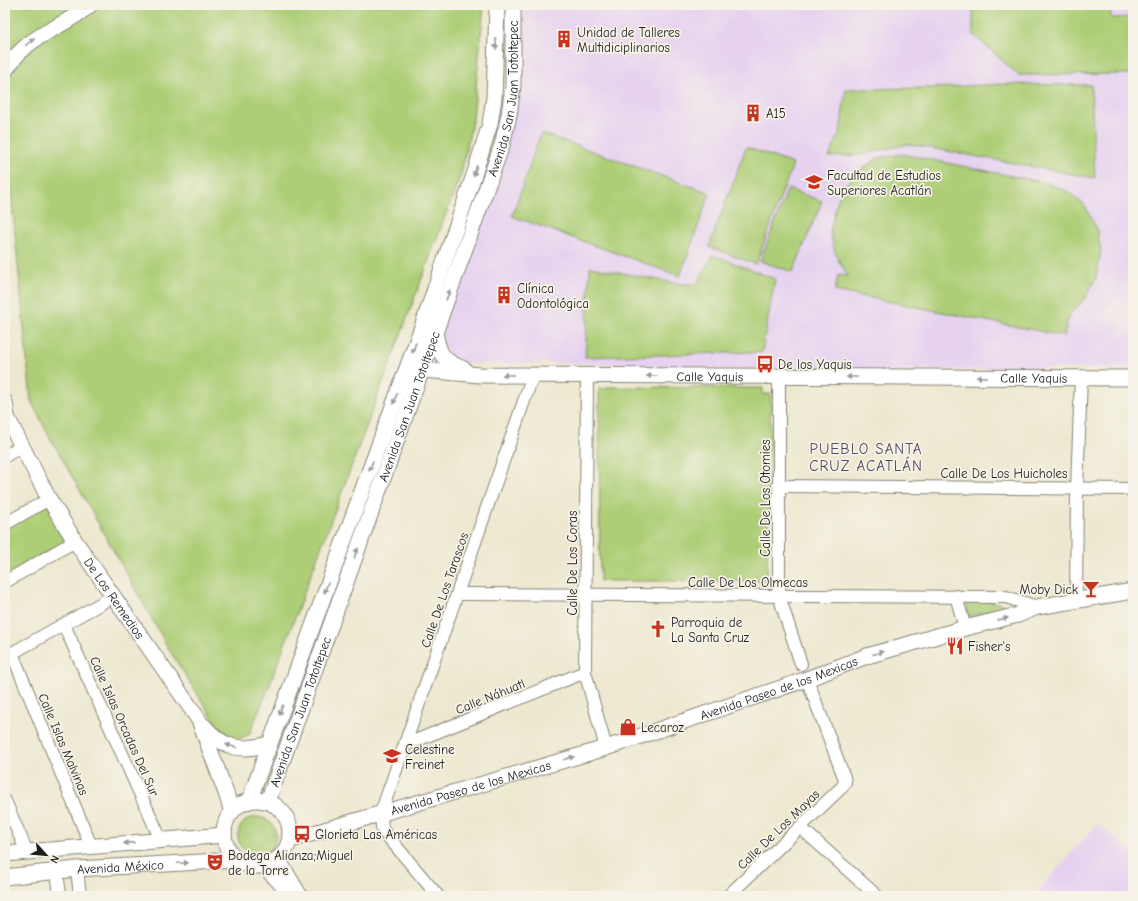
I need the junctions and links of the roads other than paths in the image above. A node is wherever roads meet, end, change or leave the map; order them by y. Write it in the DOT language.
graph roads {
  1 [pos="90,5"];
  2 [pos="497,5"];
  3 [pos="513,5"];
  4 [pos="5,71"];
  5 [pos="435,331"];
  6 [pos="407,368"];
  7 [pos="422,369"];
  8 [pos="480,375"];
  9 [pos="533,375"];
  10 [pos="587,376"];
  11 [pos="779,376"];
  12 [pos="1081,378"];
  13 [pos="1133,378"];
  14 [pos="5,402"];
  15 [pos="6,416"];
  16 [pos="22,446"];
  17 [pos="5,456"];
  18 [pos="778,486"];
  19 [pos="1077,488"];
  20 [pos="1133,489"];
  21 [pos="50,499"];
  22 [pos="5,524"];
  23 [pos="75,541"];
  24 [pos="5,582"];
  25 [pos="1133,591"];
  26 [pos="458,594"];
  27 [pos="113,595"];
  28 [pos="586,595"];
  29 [pos="779,596"];
  30 [pos="956,596"];
  31 [pos="1076,601"];
  32 [pos="1037,607"];
  33 [pos="64,625"];
  34 [pos="965,628"];
  35 [pos="8,655"];
  36 [pos="801,664"];
  37 [pos="585,672"];
  38 [pos="807,679"];
  39 [pos="199,720"];
  40 [pos="269,744"];
  41 [pos="405,745"];
  42 [pos="606,748"];
  43 [pos="5,801"];
  44 [pos="268,801"];
  45 [pos="240,806"];
  46 [pos="381,813"];
  47 [pos="800,828"];
  48 [pos="224,835"];
  49 [pos="161,840"];
  50 [pos="290,840"];
  51 [pos="91,846"];
  52 [pos="27,852"];
  53 [pos="5,854"];
  54 [pos="278,858"];
  55 [pos="237,860"];
  56 [pos="264,866"];
  57 [pos="77,869"];
  58 [pos="57,871"];
  59 [pos="5,877"];
  60 [pos="60,896"];
  61 [pos="80,896"];
  62 [pos="293,896"];
  63 [pos="300,896"];
  64 [pos="438,896"];
  65 [pos="728,896"];
  66 [pos="877,896"];
  4 -- 1 [label="main road, one-way"];
  2 -- 6 [label="main road, Avenida San Juan Totoltepec, one-way"];
  5 -- 3 [label="main road, Avenida San Juan Totoltepec, one-way"];
  5 -- 7 [label="main road, Avenida San Juan Totoltepec"];
  5 -- 8 [label="main road"];
  6 -- 7 [label="main road, Calle Yaquis"];
  6 -- 40 [label="main road, Avenida San Juan Totoltepec, one-way"];
  7 -- 8 [label="main road, Calle Yaquis"];
  44 -- 7 [label="main road, Avenida San Juan Totoltepec, one-way"];
  9 -- 8 [label="main road, Calle Yaquis, one-way"];
  9 -- 10 [label="main road, Calle Yaquis"];
  9 -- 26 [label="street, Calle De Los Tarascos"];
  11 -- 10 [label="main road, Calle Yaquis, one-way"];
  10 -- 28 [label="street, Calle De Los Coras"];
  12 -- 11 [label="main road, Calle Yaquis, one-way"];
  11 -- 18 [label="street, Calle De Los Otomies"];
  12 -- 13 [label="main road, Calle Yaquis"];
  12 -- 19 [label="street"];
  14 -- 15 [label="main road, De Los Remedios"];
  15 -- 16 [label="main road, De Los Remedios"];
  16 -- 17 [label="street"];
  16 -- 21 [label="main road, De Los Remedios"];
  18 -- 19 [label="street, Calle De Los Huicholes"];
  18 -- 29 [label="street, Calle De Los Otomies"];
  19 -- 20 [label="street, Calle De Los Huicholes"];
  19 -- 31 [label="street"];
  21 -- 22 [label="street"];
  21 -- 23 [label="main road, De Los Remedios"];
  23 -- 24 [label="street"];
  23 -- 27 [label="main road, De Los Remedios"];
  25 -- 31 [label="main road, Avenida Paseo de los Mexicas"];
  26 -- 28 [label="street, Calle De Los Olmecas"];
  26 -- 41 [label="street, Calle De Los Tarascos"];
  27 -- 33 [label="street"];
  27 -- 39 [label="main road, De Los Remedios"];
  28 -- 29 [label="street, Calle De Los Olmecas"];
  28 -- 37 [label="street, Calle De Los Coras"];
  29 -- 30 [label="street, Calle De Los Olmecas"];
  29 -- 36 [label="street, Calle De Los Otomies"];
  30 -- 32 [label="street, Calle De Los Olmecas"];
  30 -- 34 [label="street"];
  31 -- 32 [label="main road, Avenida Paseo de los Mexicas"];
  34 -- 32 [label="main road, Avenida Paseo de los Mexicas, one-way"];
  33 -- 35 [label="street"];
  33 -- 49 [label="street, Calle Islas Orcadas Del Sur"];
  38 -- 34 [label="main road, Avenida Paseo de los Mexicas, one-way"];
  35 -- 51 [label="street, Calle Islas Malvinas"];
  37 -- 41 [label="street, Calle Náhuatl"];
  37 -- 42 [label="street, Calle De Los Coras"];
  38 -- 42 [label="main road, Avenida Paseo de los Mexicas"];
  38 -- 47 [label="street, Calle De Los Mayas"];
  40 -- 39 [label="main road, one-way"];
  39 -- 45 [label="main road, De Los Remedios"];
  40 -- 45 [label="main road, Avenida San Juan Totoltepec"];
  41 -- 46 [label="street, Calle De Los Tarascos"];
  46 -- 42 [label="main road, Avenida Paseo de los Mexicas, one-way"];
  43 -- 52 [label="street"];
  44 -- 45 [label="main road"];
  44 -- 50 [label="main road"];
  45 -- 48 [label="main road"];
  46 -- 50 [label="main road, Avenida Paseo de los Mexicas"];
  46 -- 64 [label="street"];
  47 -- 65 [label="street, Calle De Los Mayas"];
  47 -- 66 [label="street"];
  48 -- 49 [label="main road, Avenida México"];
  48 -- 55 [label="main road"];
  49 -- 51 [label="main road, Avenida México, one-way"];
  50 -- 54 [label="main road"];
  51 -- 52 [label="main road, Avenida México"];
  52 -- 53 [label="main road, Avenida México"];
  54 -- 56 [label="main road"];
  54 -- 63 [label="main road"];
  55 -- 56 [label="main road"];
  57 -- 55 [label="main road, Avenida México, one-way"];
  56 -- 62 [label="main road"];
  57 -- 58 [label="main road, Avenida México"];
  57 -- 61 [label="street"];
  58 -- 59 [label="main road, Avenida México"];
  58 -- 60 [label="street"];
}
